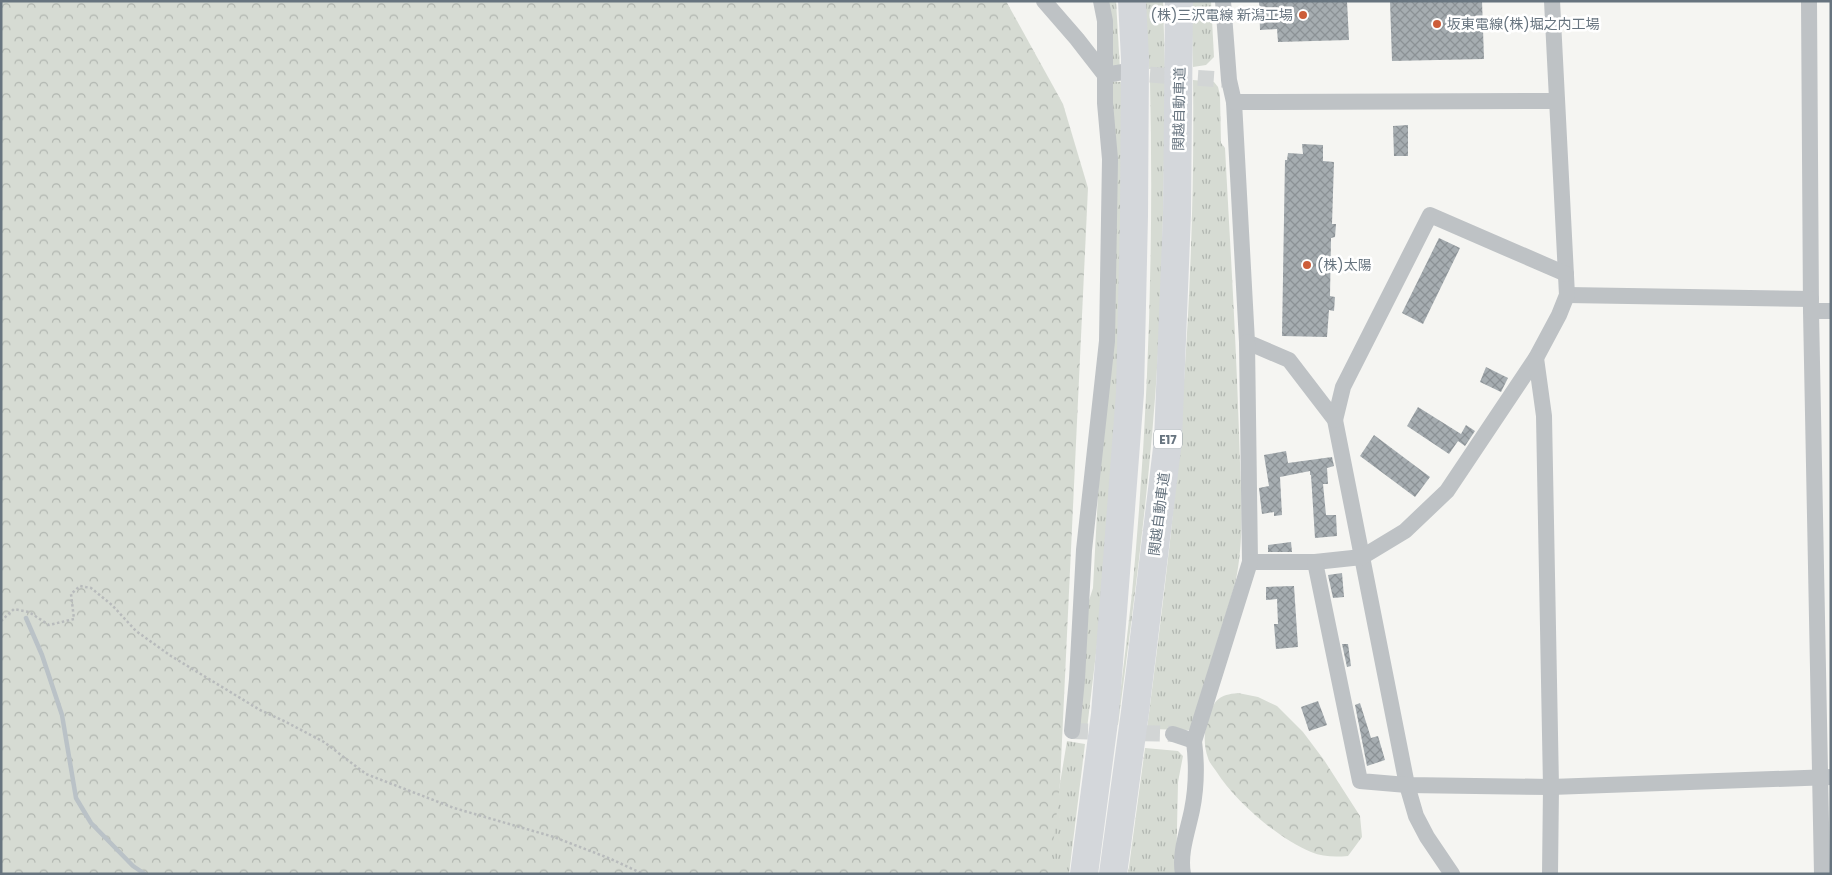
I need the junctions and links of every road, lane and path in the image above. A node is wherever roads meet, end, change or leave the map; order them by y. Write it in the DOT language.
graph roads {
  1 [pos="1044,1"];
  2 [pos="1100,1"];
  3 [pos="1132,1"];
  4 [pos="1179,1"];
  5 [pos="1223,1"];
  6 [pos="1552,1"];
  7 [pos="1809,1"];
  8 [pos="1123,72"];
  9 [pos="1105,75"];
  10 [pos="1557,101"];
  11 [pos="1234,102"];
  12 [pos="1566,274"];
  13 [pos="1567,295"];
  14 [pos="1811,305"];
  15 [pos="1831,311"];
  16 [pos="1248,342"];
  17 [pos="1536,358"];
  18 [pos="1335,420"];
  19 [pos="1362,557"];
  20 [pos="1250,562"];
  21 [pos="1315,562"];
  22 [pos="1,620"];
  23 [pos="1072,732"];
  24 [pos="1173,734"];
  25 [pos="1194,741"];
  26 [pos="1826,777"];
  27 [pos="1407,785"];
  28 [pos="1551,787"];
  29 [pos="643,874"];
  30 [pos="1084,874"];
  31 [pos="1113,874"];
  32 [pos="1183,874"];
  33 [pos="1452,874"];
  34 [pos="1550,874"];
  35 [pos="1822,874"];
  1 -- 9 [label="street"];
  2 -- 9 [label="street"];
  3 -- 30 [label="highway"];
  4 -- 31 [label="highway, 関越自動車道 / E17"];
  5 -- 11 [label="street"];
  6 -- 10 [label="street"];
  7 -- 14 [label="street"];
  8 -- 9 [label="street"];
  9 -- 23 [label="street"];
  10 -- 11 [label="street"];
  10 -- 12 [label="street"];
  11 -- 16 [label="street"];
  12 -- 13 [label="street"];
  12 -- 18 [label="street"];
  13 -- 14 [label="street"];
  13 -- 17 [label="street"];
  14 -- 15 [label="street"];
  14 -- 26 [label="street"];
  16 -- 18 [label="street"];
  16 -- 20 [label="street"];
  17 -- 19 [label="street"];
  17 -- 28 [label="street"];
  18 -- 19 [label="street"];
  19 -- 21 [label="street"];
  19 -- 27 [label="street"];
  20 -- 21 [label="street"];
  20 -- 25 [label="street"];
  21 -- 27 [label="street"];
  22 -- 29 [label="path"];
  24 -- 25 [label="street"];
  25 -- 32 [label="street"];
  26 -- 28 [label="street"];
  26 -- 35 [label="street"];
  27 -- 28 [label="street"];
  27 -- 33 [label="street"];
  28 -- 34 [label="street"];
}
